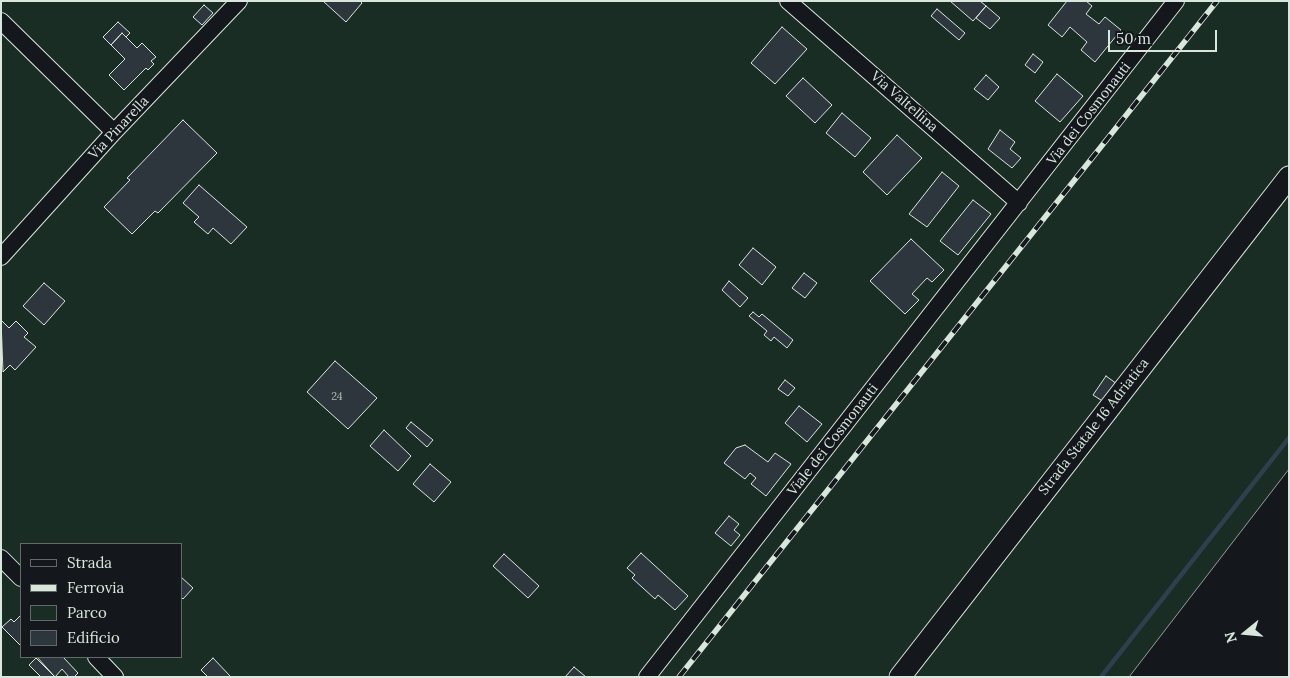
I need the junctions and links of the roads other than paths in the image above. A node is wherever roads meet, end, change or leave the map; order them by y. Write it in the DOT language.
graph roads {
  1 [pos="240,1"];
  2 [pos="788,1"];
  3 [pos="1176,1"];
  4 [pos="1,21"];
  5 [pos="114,132"];
  6 [pos="1289,177"];
  7 [pos="1019,203"];
  8 [pos="1,257"];
  9 [pos="1,558"];
  10 [pos="20,577"];
  11 [pos="97,658"];
  12 [pos="115,677"];
  13 [pos="647,677"];
  14 [pos="900,677"];
  1 -- 5 [label="street, Via Pinarella"];
  2 -- 7 [label="street, Via Valtellina"];
  3 -- 7 [label="street, Via dei Cosmonauti"];
  4 -- 5 [label="street"];
  5 -- 8 [label="street, Via Pinarella"];
  6 -- 14 [label="main road, Strada Statale 16 Adriatica"];
  7 -- 13 [label="street, Viale dei Cosmonauti"];
  9 -- 10 [label="street"];
  11 -- 12 [label="street"];
}
